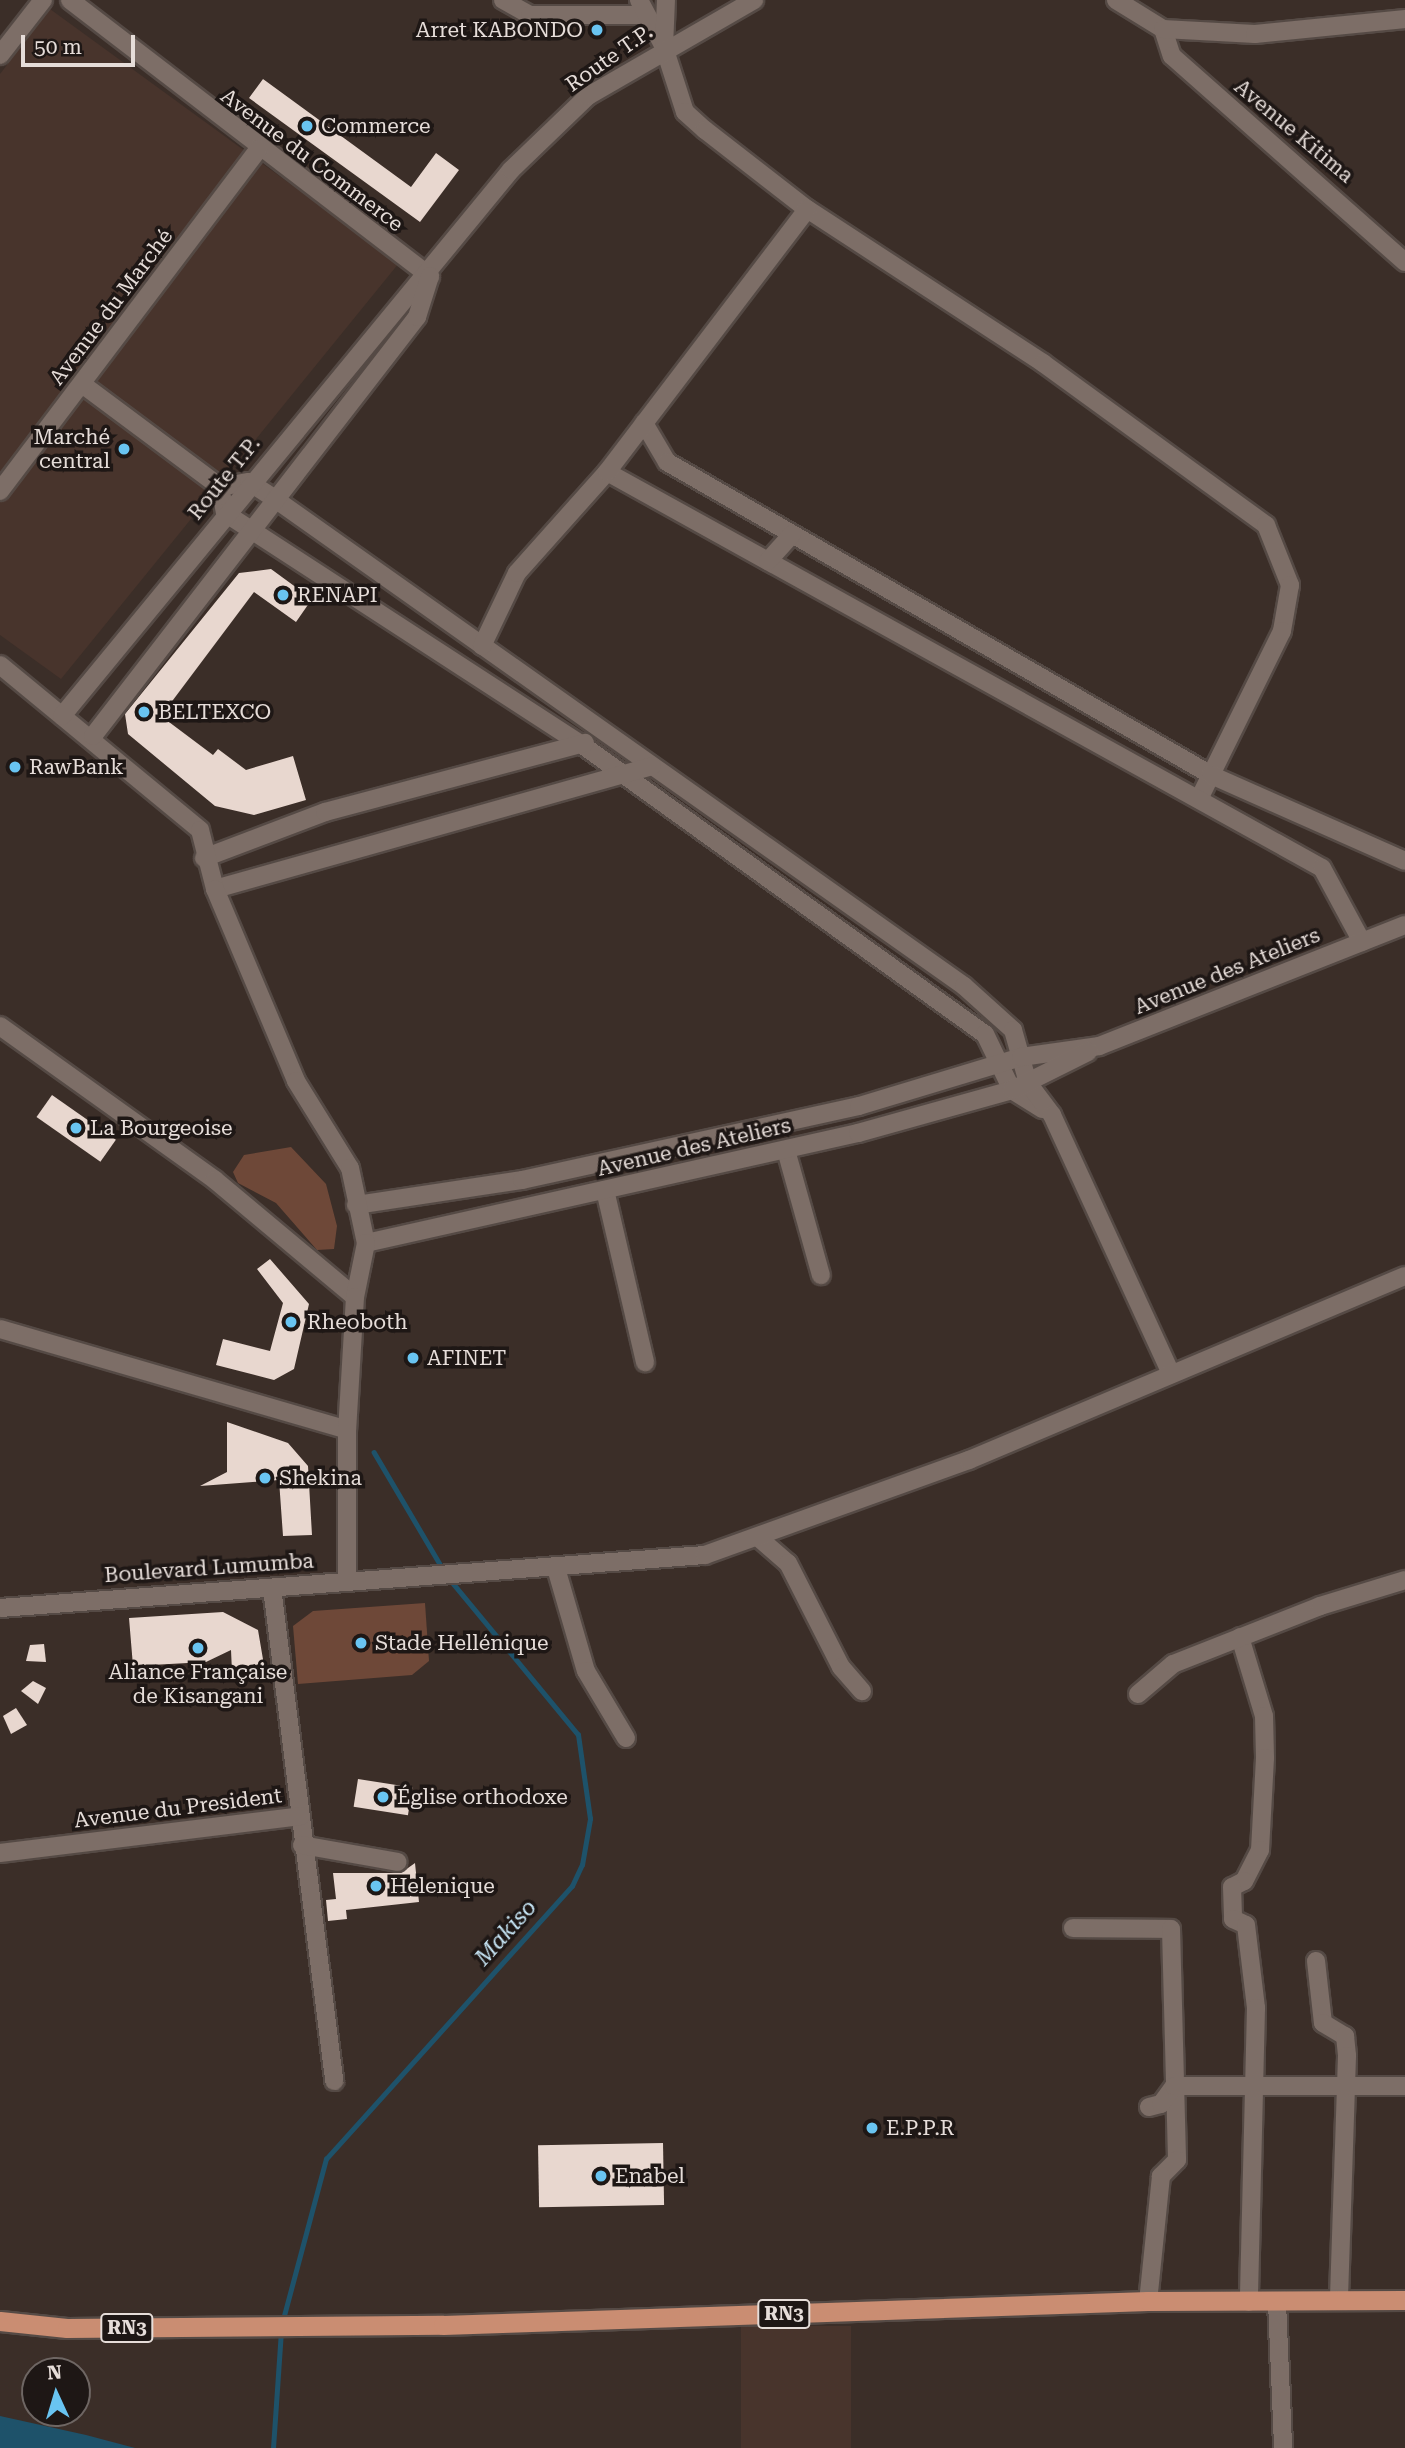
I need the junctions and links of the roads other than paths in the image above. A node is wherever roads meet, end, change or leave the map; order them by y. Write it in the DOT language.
graph roads {
  1 [pos="43,0"];
  2 [pos="70,0"];
  3 [pos="503,0"];
  4 [pos="666,0"];
  5 [pos="754,0"];
  6 [pos="1116,0"];
  7 [pos="641,8"];
  8 [pos="1405,19"];
  9 [pos="1163,29"];
  10 [pos="664,47"];
  11 [pos="0,55"];
  12 [pos="258,150"];
  13 [pos="807,209"];
  14 [pos="1405,262"];
  15 [pos="430,276"];
  16 [pos="82,384"];
  17 [pos="644,423"];
  18 [pos="607,472"];
  19 [pos="249,482"];
  20 [pos="220,487"];
  21 [pos="0,491"];
  22 [pos="275,499"];
  23 [pos="225,513"];
  24 [pos="252,531"];
  25 [pos="792,534"];
  26 [pos="768,561"];
  27 [pos="482,646"];
  28 [pos="0,665"];
  29 [pos="62,716"];
  30 [pos="93,736"];
  31 [pos="612,737"];
  32 [pos="581,744"];
  33 [pos="652,766"];
  34 [pos="618,775"];
  35 [pos="1211,775"];
  36 [pos="1199,799"];
  37 [pos="204,858"];
  38 [pos="1405,861"];
  39 [pos="215,889"];
  40 [pos="1405,925"];
  41 [pos="1362,942"];
  42 [pos="0,1026"];
  43 [pos="1099,1046"];
  44 [pos="1021,1057"];
  45 [pos="1002,1063"];
  46 [pos="1020,1087"];
  47 [pos="786,1150"];
  48 [pos="606,1190"];
  49 [pos="356,1205"];
  50 [pos="366,1243"];
  51 [pos="821,1275"];
  52 [pos="1405,1276"];
  53 [pos="355,1297"];
  54 [pos="0,1329"];
  55 [pos="645,1362"];
  56 [pos="1171,1374"];
  57 [pos="347,1430"];
  58 [pos="760,1539"];
  59 [pos="556,1568"];
  60 [pos="347,1580"];
  61 [pos="1402,1584"];
  62 [pos="272,1588"];
  63 [pos="0,1608"];
  64 [pos="1240,1637"];
  65 [pos="862,1691"];
  66 [pos="1138,1695"];
  67 [pos="626,1738"];
  68 [pos="301,1816"];
  69 [pos="302,1845"];
  70 [pos="0,1853"];
  71 [pos="398,1862"];
  72 [pos="1073,1928"];
  73 [pos="1316,1961"];
  74 [pos="334,2081"];
  75 [pos="1174,2086"];
  76 [pos="1252,2086"];
  77 [pos="1405,2086"];
  78 [pos="1344,2089"];
  79 [pos="1149,2107"];
  80 [pos="1339,2299"];
  81 [pos="1405,2300"];
  82 [pos="1148,2301"];
  83 [pos="1249,2302"];
  84 [pos="1277,2302"];
  85 [pos="0,2321"];
  86 [pos="1283,2448"];
  1 -- 11 [label="street"];
  2 -- 12 [label="street, Avenue du Commerce"];
  3 -- 7 [label="street"];
  4 -- 10 [label="street"];
  5 -- 10 [label="street, Route T.P."];
  6 -- 9 [label="street"];
  7 -- 10 [label="street"];
  8 -- 9 [label="street"];
  9 -- 14 [label="street, Avenue Kitima"];
  10 -- 13 [label="street"];
  10 -- 15 [label="street, Route T.P."];
  12 -- 15 [label="street, Avenue du Commerce"];
  12 -- 16 [label="street, Avenue du Marché"];
  13 -- 17 [label="street"];
  13 -- 35 [label="street"];
  15 -- 19 [label="street, Route T.P."];
  15 -- 22 [label="street, Route T.P."];
  16 -- 20 [label="street"];
  16 -- 21 [label="street, Avenue du Marché"];
  17 -- 18 [label="street"];
  17 -- 25 [label="street"];
  18 -- 26 [label="street"];
  18 -- 27 [label="street"];
  19 -- 20 [label="street"];
  19 -- 22 [label="street"];
  19 -- 23 [label="street, Route T.P."];
  20 -- 23 [label="street"];
  22 -- 24 [label="street, Route T.P."];
  22 -- 27 [label="street"];
  23 -- 24 [label="street"];
  23 -- 29 [label="street, Route T.P."];
  24 -- 30 [label="street, Route T.P."];
  24 -- 32 [label="street"];
  25 -- 26 [label="street"];
  25 -- 35 [label="street"];
  26 -- 36 [label="street"];
  27 -- 31 [label="street"];
  28 -- 29 [label="street"];
  29 -- 30 [label="street"];
  30 -- 37 [label="street"];
  31 -- 32 [label="street"];
  31 -- 33 [label="street"];
  32 -- 34 [label="street"];
  32 -- 37 [label="street"];
  33 -- 34 [label="street"];
  33 -- 44 [label="street"];
  34 -- 39 [label="street"];
  34 -- 45 [label="street"];
  35 -- 36 [label="street"];
  35 -- 38 [label="street"];
  36 -- 41 [label="street"];
  37 -- 39 [label="street"];
  39 -- 49 [label="street"];
  40 -- 41 [label="street, Avenue des Ateliers"];
  41 -- 43 [label="street, Avenue des Ateliers"];
  42 -- 53 [label="street"];
  43 -- 44 [label="street, Avenue des Ateliers"];
  43 -- 46 [label="street, Avenue des Ateliers"];
  44 -- 45 [label="street, Avenue des Ateliers"];
  44 -- 46 [label="street"];
  45 -- 46 [label="street"];
  45 -- 49 [label="street, Avenue des Ateliers"];
  46 -- 47 [label="street, Avenue des Ateliers"];
  46 -- 56 [label="street"];
  47 -- 48 [label="street, Avenue des Ateliers"];
  47 -- 51 [label="street"];
  48 -- 50 [label="street, Avenue des Ateliers"];
  48 -- 55 [label="street"];
  49 -- 50 [label="street"];
  50 -- 53 [label="street"];
  52 -- 56 [label="street, Boulevard Lumumba"];
  53 -- 57 [label="street"];
  54 -- 57 [label="street"];
  56 -- 58 [label="street, Boulevard Lumumba"];
  57 -- 60 [label="street"];
  58 -- 59 [label="street, Boulevard Lumumba"];
  58 -- 65 [label="street"];
  59 -- 60 [label="street, Boulevard Lumumba"];
  59 -- 67 [label="street"];
  60 -- 62 [label="street, Boulevard Lumumba"];
  61 -- 64 [label="street"];
  62 -- 63 [label="street, Boulevard Lumumba"];
  62 -- 68 [label="street, Avenue du President"];
  64 -- 66 [label="street"];
  64 -- 76 [label="street"];
  68 -- 69 [label="street"];
  68 -- 70 [label="street, Avenue du President"];
  69 -- 71 [label="street"];
  69 -- 74 [label="street"];
  72 -- 75 [label="street"];
  73 -- 78 [label="street"];
  75 -- 76 [label="street"];
  75 -- 79 [label="street"];
  75 -- 82 [label="street"];
  76 -- 78 [label="street"];
  76 -- 83 [label="street"];
  77 -- 78 [label="street"];
  78 -- 80 [label="street"];
  80 -- 81 [label="highway, RN3"];
  80 -- 84 [label="highway, RN3"];
  82 -- 83 [label="highway, RN3"];
  82 -- 85 [label="highway, RN3"];
  83 -- 84 [label="highway, RN3"];
  84 -- 86 [label="street"];
}
